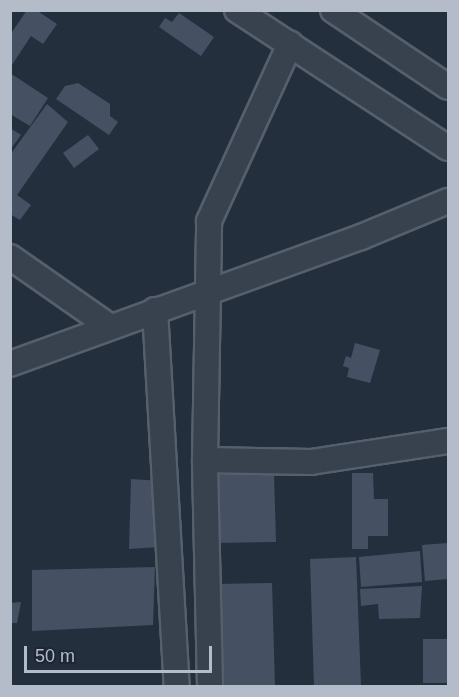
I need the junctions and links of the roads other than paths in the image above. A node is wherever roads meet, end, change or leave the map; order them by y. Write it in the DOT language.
graph roads {
  1 [pos="237,10"];
  2 [pos="333,10"];
  3 [pos="290,44"];
  4 [pos="448,87"];
  5 [pos="448,148"];
  6 [pos="448,201"];
  7 [pos="10,257"];
  8 [pos="207,291"];
  9 [pos="155,310"];
  10 [pos="109,326"];
  11 [pos="10,364"];
  12 [pos="448,441"];
  13 [pos="205,460"];
  14 [pos="177,687"];
  15 [pos="210,687"];
  1 -- 3 [label="street"];
  2 -- 4 [label="street"];
  3 -- 5 [label="street"];
  3 -- 8 [label="street"];
  6 -- 8 [label="street"];
  7 -- 10 [label="street"];
  8 -- 9 [label="street"];
  8 -- 13 [label="street"];
  9 -- 10 [label="street"];
  9 -- 14 [label="street"];
  10 -- 11 [label="street"];
  12 -- 13 [label="street"];
  13 -- 15 [label="street"];
}
